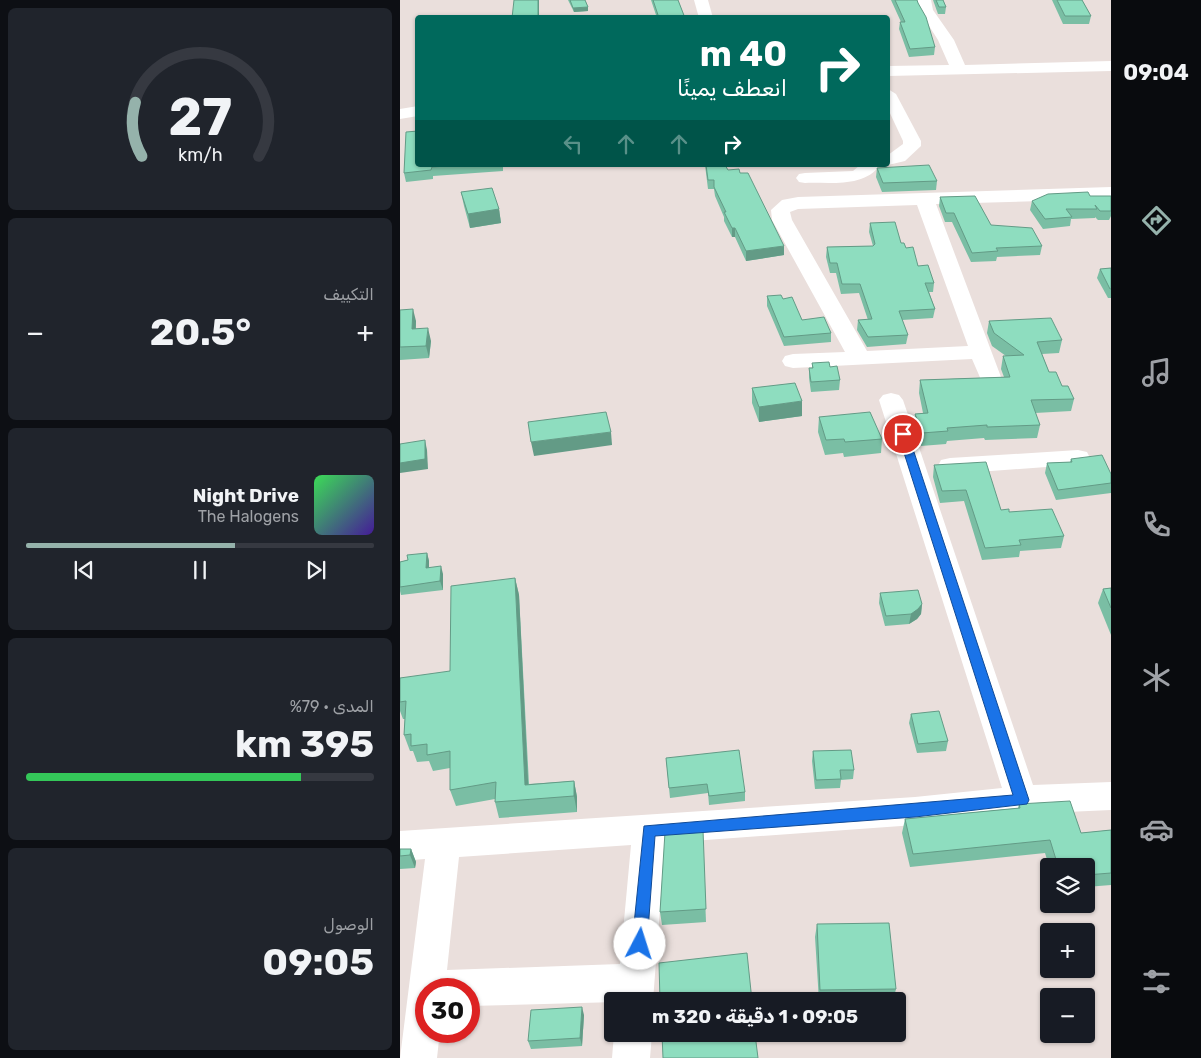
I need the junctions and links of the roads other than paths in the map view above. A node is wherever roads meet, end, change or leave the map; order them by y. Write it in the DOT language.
graph roads {
  1 [pos="701,0"];
  2 [pos="924,0"];
  3 [pos="705,15"];
  4 [pos="1111,66"];
  5 [pos="959,69"];
  6 [pos="890,71"];
  7 [pos="890,98"];
  8 [pos="415,112"];
  9 [pos="400,114"];
  10 [pos="890,159"];
  11 [pos="869,167"];
  12 [pos="805,178"];
  13 [pos="1111,193"];
  14 [pos="925,200"];
  15 [pos="981,352"];
  16 [pos="859,357"];
  17 [pos="793,361"];
  18 [pos="990,377"];
  19 [pos="891,400"];
  20 [pos="1078,458"];
  21 [pos="914,468"];
  22 [pos="1111,796"];
  23 [pos="1022,800"];
  24 [pos="649,830"];
  25 [pos="444,844"];
  26 [pos="400,846"];
  27 [pos="428,978"];
  28 [pos="480,990"];
  29 [pos="636,992"];
  30 [pos="632,1042"];
  31 [pos="420,1043"];
  32 [pos="418,1058"];
  33 [pos="631,1058"];
  1 -- 3 [label="street"];
  2 -- 5 [label="street"];
  4 -- 5 [label="street"];
  5 -- 6 [label="street"];
  7 -- 10 [label="street"];
  8 -- 9 [label="street"];
  11 -- 12 [label="street"];
  13 -- 14 [label="street"];
  14 -- 15 [label="street"];
  14 -- 16 [label="street"];
  15 -- 16 [label="street"];
  15 -- 18 [label="street"];
  16 -- 17 [label="street"];
  19 -- 21 [label="street"];
  20 -- 21 [label="street"];
  21 -- 23 [label="street"];
  22 -- 23 [label="street"];
  23 -- 24 [label="street"];
  24 -- 25 [label="street"];
  24 -- 29 [label="street"];
  25 -- 26 [label="street"];
  25 -- 27 [label="street"];
  28 -- 29 [label="street"];
  30 -- 33 [label="street"];
  31 -- 32 [label="street"];
}
